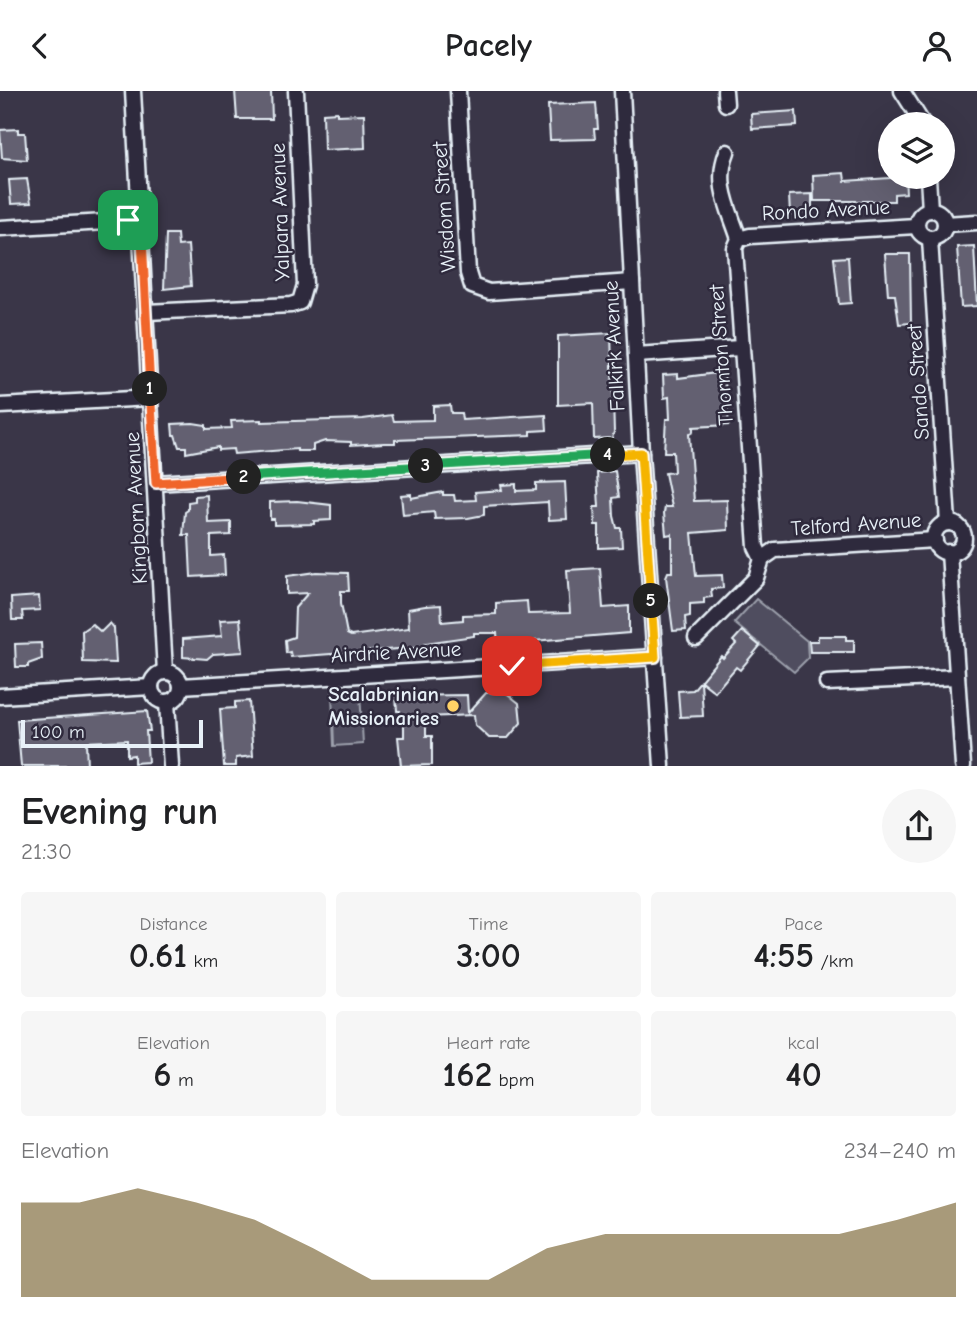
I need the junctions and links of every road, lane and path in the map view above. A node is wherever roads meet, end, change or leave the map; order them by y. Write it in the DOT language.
graph roads {
  1 [pos="133,91"];
  2 [pos="296,91"];
  3 [pos="458,91"];
  4 [pos="622,91"];
  5 [pos="902,91"];
  6 [pos="915,112"];
  7 [pos="727,152"];
  8 [pos="929,189"];
  9 [pos="930,210"];
  10 [pos="141,220"];
  11 [pos="977,222"];
  12 [pos="945,224"];
  13 [pos="916,226"];
  14 [pos="0,227"];
  15 [pos="739,239"];
  16 [pos="930,239"];
  17 [pos="632,282"];
  18 [pos="147,312"];
  19 [pos="740,348"];
  20 [pos="636,355"];
  21 [pos="151,398"];
  22 [pos="0,406"];
  23 [pos="641,453"];
  24 [pos="156,483"];
  25 [pos="948,523"];
  26 [pos="970,536"];
  27 [pos="934,540"];
  28 [pos="949,552"];
  29 [pos="762,559"];
  30 [pos="696,638"];
  31 [pos="655,657"];
  32 [pos="165,672"];
  33 [pos="957,677"];
  34 [pos="827,683"];
  35 [pos="181,686"];
  36 [pos="151,687"];
  37 [pos="0,696"];
  38 [pos="167,702"];
  39 [pos="171,766"];
  40 [pos="662,766"];
  41 [pos="963,766"];
  1 -- 10 [label="street, Kingborn Avenue"];
  2 -- 18 [label="street, Yalpara Avenue"];
  3 -- 17 [label="street, Wisdom Street"];
  4 -- 17 [label="street, Falkirk Avenue"];
  5 -- 6 [label="street"];
  7 -- 15 [label="street, Thornton Street"];
  8 -- 9 [label="street"];
  9 -- 12 [label="street"];
  9 -- 13 [label="street"];
  10 -- 14 [label="street"];
  10 -- 18 [label="street, Kingborn Avenue"];
  11 -- 12 [label="street"];
  12 -- 16 [label="street"];
  13 -- 15 [label="street, Rondo Avenue"];
  13 -- 16 [label="street"];
  15 -- 19 [label="street, Thornton Street"];
  16 -- 25 [label="street, Sando Street"];
  17 -- 20 [label="street, Falkirk Avenue"];
  18 -- 21 [label="street, Kingborn Avenue"];
  19 -- 20 [label="street"];
  19 -- 29 [label="street, Thornton Street"];
  20 -- 23 [label="street, Falkirk Avenue"];
  21 -- 22 [label="street"];
  21 -- 24 [label="street, Kingborn Avenue"];
  23 -- 24 [label="street"];
  23 -- 31 [label="street, Falkirk Avenue"];
  24 -- 32 [label="street, Kingborn Avenue"];
  25 -- 26 [label="street"];
  25 -- 27 [label="street"];
  26 -- 28 [label="street"];
  27 -- 28 [label="street"];
  27 -- 29 [label="street, Telford Avenue"];
  28 -- 33 [label="street"];
  29 -- 30 [label="street"];
  31 -- 35 [label="street, Airdrie Avenue"];
  31 -- 40 [label="street, Falkirk Avenue"];
  32 -- 35 [label="street"];
  32 -- 36 [label="street"];
  33 -- 34 [label="street"];
  33 -- 41 [label="street"];
  35 -- 38 [label="street"];
  36 -- 37 [label="street"];
  36 -- 38 [label="street"];
  38 -- 39 [label="street"];
}
